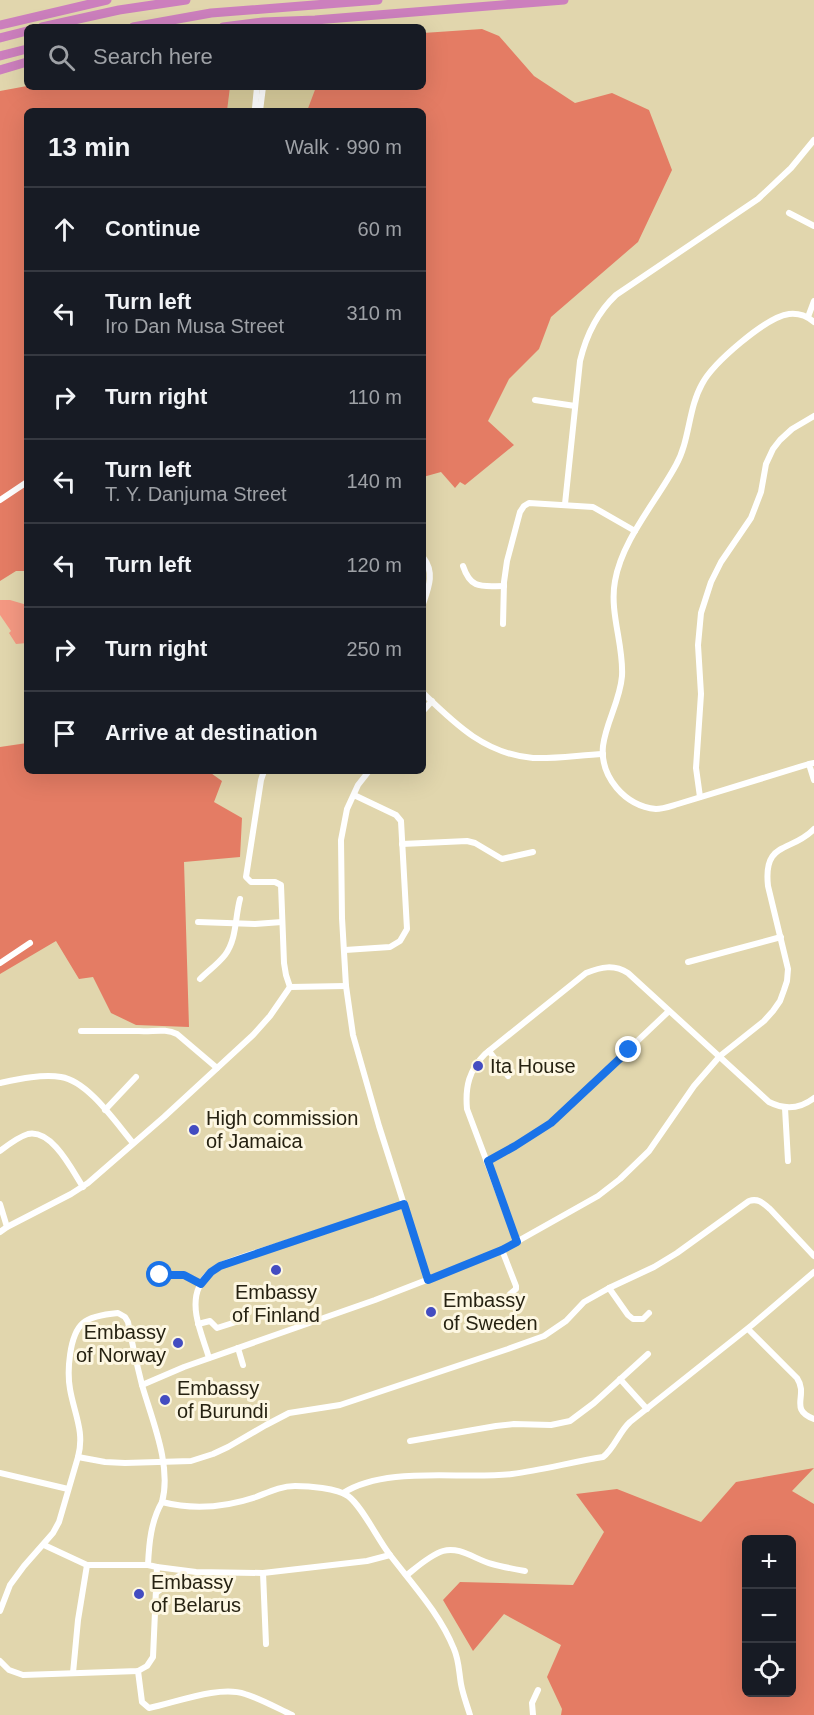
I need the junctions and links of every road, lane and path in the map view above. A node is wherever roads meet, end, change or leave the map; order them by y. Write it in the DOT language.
graph roads {
  1 [pos="107,0"];
  2 [pos="138,0"];
  3 [pos="186,0"];
  4 [pos="378,0"];
  5 [pos="564,0"];
  6 [pos="119,10"];
  7 [pos="56,24"];
  8 [pos="150,24"];
  9 [pos="273,24"];
  10 [pos="0,25"];
  11 [pos="24,32"];
  12 [pos="0,38"];
  13 [pos="24,50"];
  14 [pos="0,56"];
  15 [pos="24,63"];
  16 [pos="0,70"];
  17 [pos="256,90"];
  18 [pos="262,90"];
  19 [pos="255,108"];
  20 [pos="259,108"];
  21 [pos="814,140"];
  22 [pos="789,213"];
  23 [pos="814,226"];
  24 [pos="814,301"];
  25 [pos="808,317"];
  26 [pos="814,322"];
  27 [pos="535,400"];
  28 [pos="575,406"];
  29 [pos="814,416"];
  30 [pos="24,484"];
  31 [pos="0,500"];
  32 [pos="565,504"];
  33 [pos="635,531"];
  34 [pos="426,561"];
  35 [pos="463,566"];
  36 [pos="504,586"];
  37 [pos="426,594"];
  38 [pos="503,624"];
  39 [pos="426,696"];
  40 [pos="432,701"];
  41 [pos="426,708"];
  42 [pos="603,754"];
  43 [pos="812,763"];
  44 [pos="263,774"];
  45 [pos="367,774"];
  46 [pos="814,780"];
  47 [pos="354,795"];
  48 [pos="700,797"];
  49 [pos="814,830"];
  50 [pos="402,843"];
  51 [pos="533,852"];
  52 [pos="240,899"];
  53 [pos="198,922"];
  54 [pos="282,922"];
  55 [pos="236,923"];
  56 [pos="781,937"];
  57 [pos="30,943"];
  58 [pos="345,950"];
  59 [pos="688,962"];
  60 [pos="0,963"];
  61 [pos="200,979"];
  62 [pos="346,986"];
  63 [pos="290,987"];
  64 [pos="669,1011"];
  65 [pos="81,1030"];
  66 [pos="489,1051"];
  67 [pos="720,1056"];
  68 [pos="217,1068"];
  69 [pos="508,1076"];
  70 [pos="136,1077"];
  71 [pos="0,1083"];
  72 [pos="814,1098"];
  73 [pos="785,1108"];
  74 [pos="105,1110"];
  75 [pos="134,1143"];
  76 [pos="0,1151"];
  77 [pos="488,1161"];
  78 [pos="788,1161"];
  79 [pos="83,1187"];
  80 [pos="0,1204"];
  81 [pos="404,1204"];
  82 [pos="7,1227"];
  83 [pos="0,1232"];
  84 [pos="517,1242"];
  85 [pos="502,1250"];
  86 [pos="814,1256"];
  87 [pos="814,1272"];
  88 [pos="160,1275"];
  89 [pos="428,1280"];
  90 [pos="201,1284"];
  91 [pos="609,1288"];
  92 [pos="510,1294"];
  93 [pos="649,1313"];
  94 [pos="239,1321"];
  95 [pos="198,1324"];
  96 [pos="748,1329"];
  97 [pos="238,1348"];
  98 [pos="648,1354"];
  99 [pos="209,1358"];
  100 [pos="243,1365"];
  101 [pos="620,1379"];
  102 [pos="142,1385"];
  103 [pos="647,1409"];
  104 [pos="814,1419"];
  105 [pos="410,1441"];
  106 [pos="78,1457"];
  107 [pos="163,1462"];
  108 [pos="0,1473"];
  109 [pos="68,1489"];
  110 [pos="343,1493"];
  111 [pos="162,1502"];
  112 [pos="44,1545"];
  113 [pos="390,1555"];
  114 [pos="87,1565"];
  115 [pos="147,1565"];
  116 [pos="157,1567"];
  117 [pos="525,1571"];
  118 [pos="263,1573"];
  119 [pos="406,1575"];
  120 [pos="186,1577"];
  121 [pos="157,1592"];
  122 [pos="0,1611"];
  123 [pos="266,1644"];
  124 [pos="0,1660"];
  125 [pos="138,1671"];
  126 [pos="73,1673"];
  127 [pos="538,1690"];
  128 [pos="292,1715"];
  129 [pos="470,1715"];
  130 [pos="533,1715"];
  1 -- 10 [label="highway"];
  2 -- 6 [label="highway"];
  3 -- 6 [label="highway"];
  4 -- 8 [label="highway"];
  5 -- 9 [label="highway"];
  6 -- 7 [label="highway"];
  11 -- 12 [label="highway"];
  13 -- 14 [label="highway"];
  15 -- 16 [label="highway"];
  17 -- 19 [label="street"];
  18 -- 20 [label="street"];
  21 -- 28 [label="street"];
  22 -- 23 [label="street"];
  24 -- 25 [label="street"];
  25 -- 26 [label="street"];
  25 -- 33 [label="street"];
  27 -- 28 [label="street"];
  28 -- 32 [label="street"];
  29 -- 48 [label="street"];
  30 -- 31 [label="street"];
  32 -- 33 [label="street"];
  32 -- 36 [label="street"];
  33 -- 42 [label="street"];
  34 -- 37 [label="street"];
  35 -- 36 [label="street"];
  36 -- 38 [label="street"];
  39 -- 40 [label="street"];
  40 -- 41 [label="street"];
  40 -- 42 [label="street"];
  42 -- 48 [label="street"];
  43 -- 46 [label="street"];
  43 -- 48 [label="street"];
  44 -- 54 [label="street"];
  45 -- 47 [label="street"];
  47 -- 50 [label="street"];
  47 -- 58 [label="street"];
  49 -- 56 [label="street"];
  50 -- 51 [label="street"];
  50 -- 58 [label="street"];
  52 -- 55 [label="street"];
  53 -- 55 [label="street"];
  54 -- 55 [label="street"];
  54 -- 63 [label="street"];
  55 -- 61 [label="street"];
  56 -- 59 [label="street"];
  56 -- 67 [label="street"];
  57 -- 60 [label="street"];
  58 -- 62 [label="street"];
  62 -- 63 [label="street"];
  62 -- 81 [label="street"];
  63 -- 68 [label="street"];
  64 -- 66 [label="street"];
  64 -- 67 [label="street"];
  64 -- 77 [label="street"];
  65 -- 68 [label="street"];
  66 -- 69 [label="street"];
  66 -- 77 [label="street"];
  67 -- 73 [label="street"];
  67 -- 84 [label="street"];
  68 -- 75 [label="street"];
  70 -- 74 [label="street"];
  71 -- 74 [label="street"];
  72 -- 73 [label="street"];
  73 -- 78 [label="street"];
  74 -- 75 [label="street"];
  75 -- 79 [label="street"];
  76 -- 79 [label="street"];
  77 -- 84 [label="street"];
  79 -- 82 [label="street"];
  80 -- 82 [label="street"];
  81 -- 89 [label="street"];
  81 -- 90 [label="street"];
  82 -- 83 [label="street"];
  84 -- 85 [label="street"];
  85 -- 89 [label="street"];
  85 -- 92 [label="street"];
  86 -- 91 [label="street"];
  87 -- 96 [label="street"];
  88 -- 90 [label="street"];
  89 -- 97 [label="street"];
  90 -- 95 [label="street"];
  91 -- 93 [label="street"];
  91 -- 107 [label="street"];
  94 -- 95 [label="street"];
  95 -- 99 [label="street"];
  96 -- 103 [label="street"];
  96 -- 104 [label="street"];
  97 -- 99 [label="street"];
  97 -- 100 [label="street"];
  98 -- 101 [label="street"];
  99 -- 102 [label="street"];
  101 -- 103 [label="street"];
  101 -- 105 [label="street"];
  102 -- 106 [label="street"];
  102 -- 107 [label="street"];
  103 -- 110 [label="street"];
  106 -- 107 [label="street"];
  106 -- 109 [label="street"];
  107 -- 111 [label="street"];
  108 -- 109 [label="street"];
  109 -- 112 [label="street"];
  110 -- 111 [label="street"];
  110 -- 113 [label="street"];
  111 -- 115 [label="street"];
  112 -- 114 [label="street"];
  112 -- 122 [label="street"];
  113 -- 118 [label="street"];
  113 -- 119 [label="street"];
  114 -- 115 [label="street"];
  114 -- 126 [label="street"];
  115 -- 116 [label="street"];
  116 -- 118 [label="street"];
  116 -- 121 [label="street"];
  117 -- 119 [label="street"];
  118 -- 123 [label="street"];
  119 -- 129 [label="street"];
  120 -- 121 [label="street"];
  121 -- 125 [label="street"];
  124 -- 126 [label="street"];
  125 -- 126 [label="street"];
  125 -- 128 [label="street"];
  127 -- 130 [label="street"];
}
